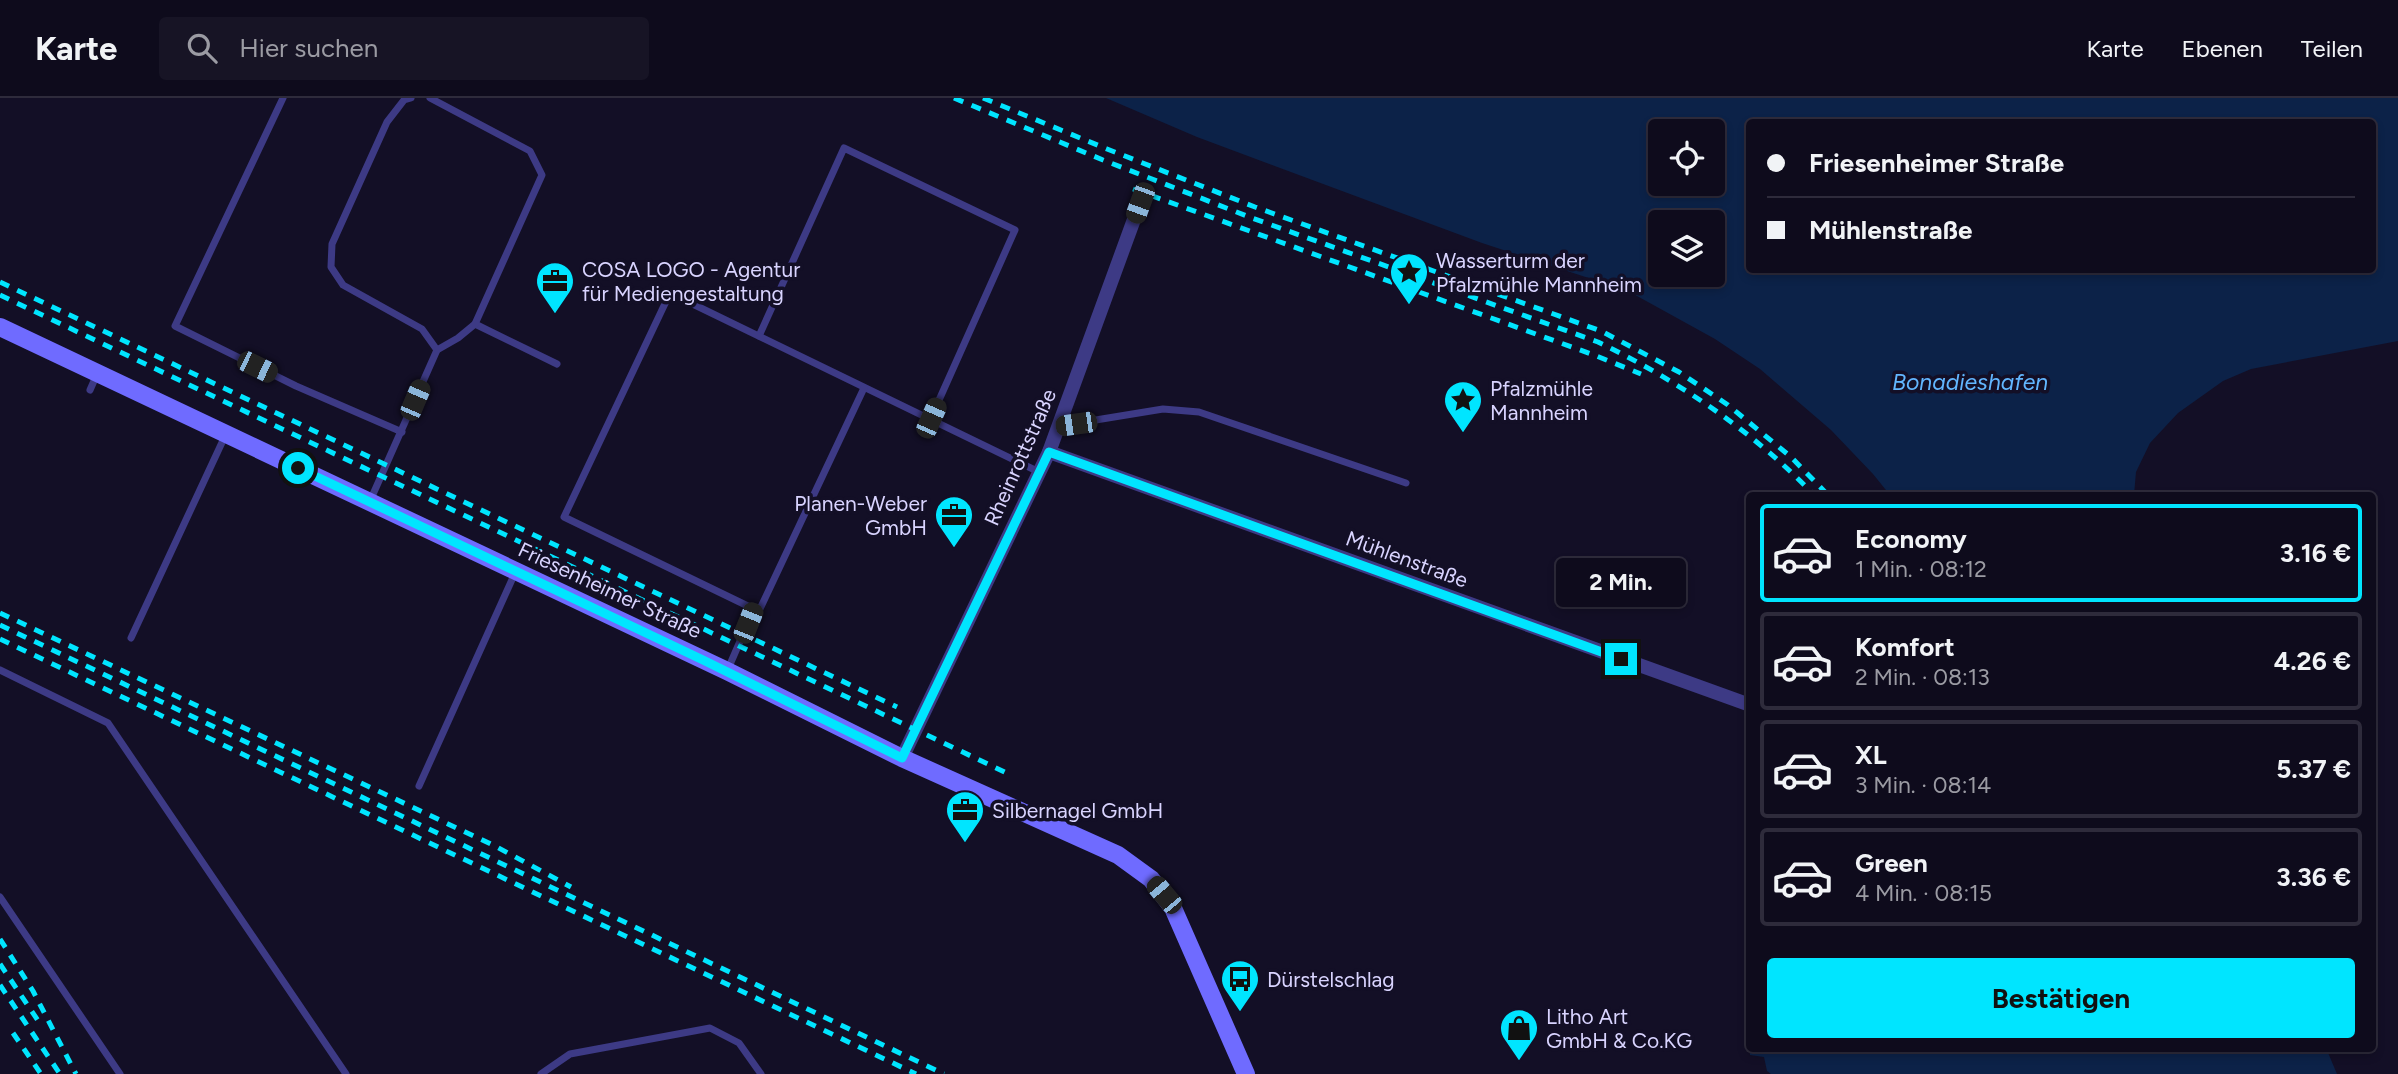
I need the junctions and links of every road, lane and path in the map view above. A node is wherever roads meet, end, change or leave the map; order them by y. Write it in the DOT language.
graph roads {
  1 [pos="283,98"];
  2 [pos="411,98"];
  3 [pos="430,98"];
  4 [pos="1140,203"];
  5 [pos="475,324"];
  6 [pos="0,327"];
  7 [pos="759,336"];
  8 [pos="437,350"];
  9 [pos="557,364"];
  10 [pos="864,388"];
  11 [pos="931,418"];
  12 [pos="1059,426"];
  13 [pos="401,432"];
  14 [pos="226,434"];
  15 [pos="1049,452"];
  16 [pos="1040,472"];
  17 [pos="1406,483"];
  18 [pos="369,502"];
  19 [pos="516,571"];
  20 [pos="754,609"];
  21 [pos="131,638"];
  22 [pos="0,670"];
  23 [pos="727,671"];
  24 [pos="1746,704"];
  25 [pos="902,758"];
  26 [pos="419,786"];
  27 [pos="0,897"];
  28 [pos="120,1074"];
  29 [pos="346,1074"];
  30 [pos="541,1074"];
  31 [pos="761,1074"];
  32 [pos="1247,1074"];
  1 -- 13 [label="lane"];
  2 -- 8 [label="lane"];
  3 -- 5 [label="lane"];
  4 -- 12 [label="street, Rheinrottstraße"];
  5 -- 8 [label="lane"];
  5 -- 9 [label="lane"];
  6 -- 14 [label="street, Friesenheimer Straße"];
  7 -- 10 [label="lane"];
  7 -- 11 [label="lane"];
  7 -- 20 [label="lane"];
  8 -- 13 [label="lane"];
  10 -- 11 [label="lane"];
  10 -- 20 [label="lane"];
  11 -- 16 [label="lane"];
  12 -- 15 [label="street, Rheinrottstraße"];
  12 -- 17 [label="lane"];
  13 -- 18 [label="lane"];
  14 -- 18 [label="street, Friesenheimer Straße"];
  14 -- 21 [label="lane"];
  15 -- 16 [label="street, Rheinrottstraße"];
  15 -- 24 [label="street, Mühlenstraße"];
  16 -- 25 [label="street, Rheinrottstraße"];
  18 -- 19 [label="street, Friesenheimer Straße"];
  19 -- 23 [label="street, Friesenheimer Straße"];
  19 -- 26 [label="lane"];
  20 -- 23 [label="lane"];
  22 -- 29 [label="lane"];
  23 -- 25 [label="street, Friesenheimer Straße"];
  25 -- 32 [label="street, Friesenheimer Straße"];
  27 -- 28 [label="lane"];
  30 -- 31 [label="lane"];
}
